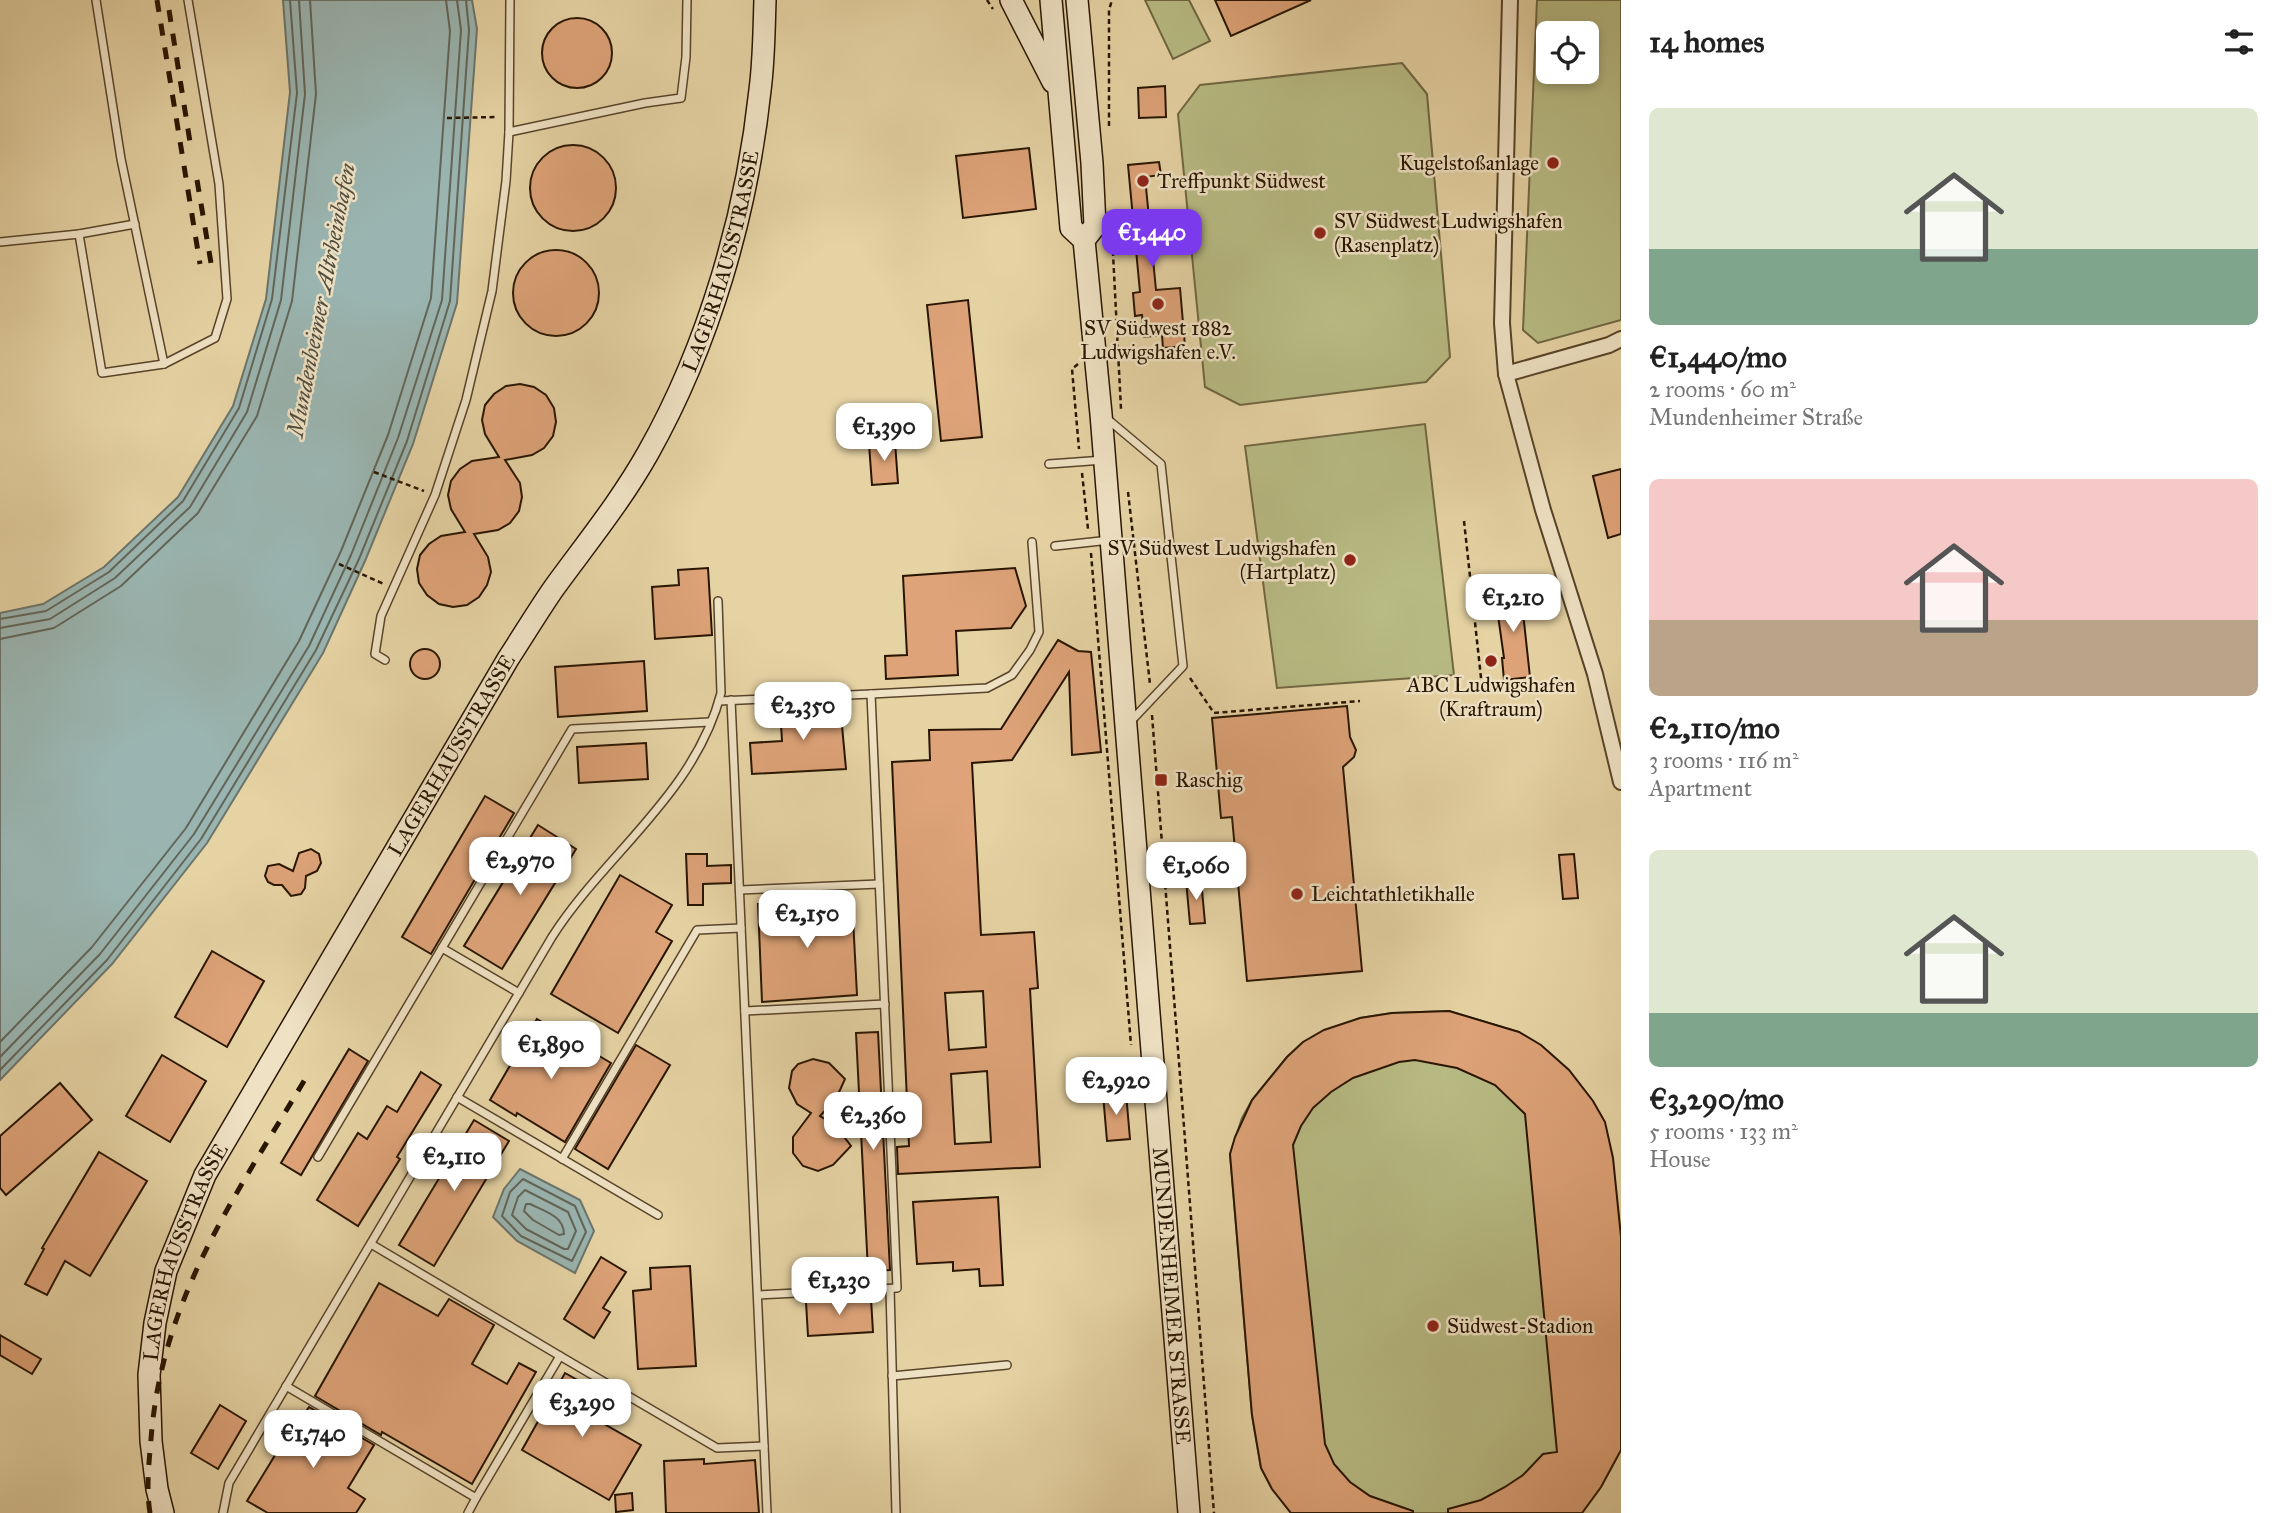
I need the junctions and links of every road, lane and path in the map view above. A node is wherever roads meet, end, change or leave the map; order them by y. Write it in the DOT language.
graph roads {
  1 [pos="96,0"];
  2 [pos="188,0"];
  3 [pos="510,0"];
  4 [pos="687,0"];
  5 [pos="765,0"];
  6 [pos="1012,0"];
  7 [pos="1052,0"];
  8 [pos="1077,0"];
  9 [pos="1091,0"];
  10 [pos="1112,0"];
  11 [pos="1510,0"];
  12 [pos="1079,31"];
  13 [pos="1061,100"];
  14 [pos="510,116"];
  15 [pos="447,118"];
  16 [pos="1109,127"];
  17 [pos="509,132"];
  18 [pos="135,224"];
  19 [pos="1112,231"];
  20 [pos="79,234"];
  21 [pos="1084,240"];
  22 [pos="0,242"];
  23 [pos="1621,339"];
  24 [pos="1094,346"];
  25 [pos="164,364"];
  26 [pos="1506,374"];
  27 [pos="1101,414"];
  28 [pos="1123,431"];
  29 [pos="1105,460"];
  30 [pos="1080,462"];
  31 [pos="1049,464"];
  32 [pos="374,472"];
  33 [pos="1127,484"];
  34 [pos="435,495"];
  35 [pos="1464,521"];
  36 [pos="1100,541"];
  37 [pos="1032,542"];
  38 [pos="1055,546"];
  39 [pos="340,564"];
  40 [pos="395,588"];
  41 [pos="718,601"];
  42 [pos="385,660"];
  43 [pos="1482,687"];
  44 [pos="1196,691"];
  45 [pos="871,694"];
  46 [pos="1151,699"];
  47 [pos="731,700"];
  48 [pos="719,701"];
  49 [pos="1360,701"];
  50 [pos="710,722"];
  51 [pos="1126,727"];
  52 [pos="1621,782"];
  53 [pos="879,884"];
  54 [pos="740,890"];
  55 [pos="741,928"];
  56 [pos="442,948"];
  57 [pos="519,993"];
  58 [pos="885,1004"];
  59 [pos="745,1011"];
  60 [pos="1132,1053"];
  61 [pos="457,1097"];
  62 [pos="318,1157"];
  63 [pos="562,1159"];
  64 [pos="657,1215"];
  65 [pos="370,1244"];
  66 [pos="890,1289"];
  67 [pos="758,1295"];
  68 [pos="561,1356"];
  69 [pos="1007,1365"];
  70 [pos="892,1376"];
  71 [pos="286,1386"];
  72 [pos="764,1446"];
  73 [pos="476,1498"];
  74 [pos="163,1513"];
  75 [pos="223,1513"];
  76 [pos="468,1513"];
  77 [pos="767,1513"];
  78 [pos="896,1513"];
  79 [pos="1189,1513"];
  80 [pos="1214,1513"];
  1 -- 18 [label="lane"];
  2 -- 25 [label="lane"];
  3 -- 14 [label="lane"];
  4 -- 17 [label="lane"];
  5 -- 74 [label="street, LAGERHAUSSTRASSE"];
  6 -- 13 [label="street"];
  7 -- 13 [label="street, MUNDENHEIMER STRASSE"];
  8 -- 12 [label="street, MUNDENHEIMER STRASSE"];
  9 -- 12 [label="street"];
  10 -- 16 [label="path"];
  11 -- 26 [label="street"];
  12 -- 21 [label="street, MUNDENHEIMER STRASSE"];
  13 -- 21 [label="street, MUNDENHEIMER STRASSE"];
  14 -- 15 [label="path"];
  14 -- 17 [label="lane"];
  17 -- 34 [label="lane"];
  18 -- 20 [label="lane"];
  18 -- 25 [label="lane"];
  19 -- 28 [label="path"];
  20 -- 22 [label="lane"];
  20 -- 25 [label="lane"];
  21 -- 24 [label="street, MUNDENHEIMER STRASSE"];
  23 -- 26 [label="street"];
  24 -- 27 [label="street, MUNDENHEIMER STRASSE"];
  24 -- 30 [label="path"];
  26 -- 52 [label="street"];
  27 -- 28 [label="lane"];
  27 -- 29 [label="street, MUNDENHEIMER STRASSE"];
  28 -- 46 [label="lane"];
  29 -- 30 [label="lane"];
  29 -- 36 [label="street, MUNDENHEIMER STRASSE"];
  30 -- 31 [label="lane"];
  30 -- 36 [label="path"];
  32 -- 34 [label="path"];
  33 -- 46 [label="path"];
  34 -- 40 [label="lane"];
  35 -- 43 [label="path"];
  36 -- 38 [label="lane"];
  36 -- 51 [label="street, MUNDENHEIMER STRASSE"];
  36 -- 60 [label="path"];
  37 -- 45 [label="lane"];
  39 -- 40 [label="path"];
  40 -- 42 [label="lane"];
  41 -- 48 [label="lane"];
  44 -- 49 [label="path"];
  45 -- 47 [label="lane"];
  45 -- 53 [label="lane"];
  46 -- 51 [label="lane"];
  46 -- 80 [label="path"];
  47 -- 48 [label="lane"];
  47 -- 54 [label="lane"];
  48 -- 50 [label="lane"];
  50 -- 56 [label="lane"];
  50 -- 57 [label="lane"];
  51 -- 79 [label="street, MUNDENHEIMER STRASSE"];
  53 -- 54 [label="lane"];
  53 -- 58 [label="lane"];
  54 -- 55 [label="lane"];
  55 -- 59 [label="lane"];
  55 -- 63 [label="lane"];
  56 -- 57 [label="lane"];
  56 -- 62 [label="lane"];
  57 -- 61 [label="lane"];
  58 -- 59 [label="lane"];
  58 -- 66 [label="lane"];
  59 -- 67 [label="lane"];
  61 -- 63 [label="lane"];
  61 -- 65 [label="lane"];
  63 -- 64 [label="lane"];
  65 -- 68 [label="lane"];
  65 -- 71 [label="lane"];
  66 -- 67 [label="lane"];
  66 -- 70 [label="lane"];
  67 -- 72 [label="lane"];
  68 -- 72 [label="lane"];
  68 -- 73 [label="lane"];
  69 -- 70 [label="lane"];
  70 -- 78 [label="lane"];
  71 -- 73 [label="lane"];
  71 -- 75 [label="lane"];
  72 -- 77 [label="lane"];
  73 -- 76 [label="lane"];
}
